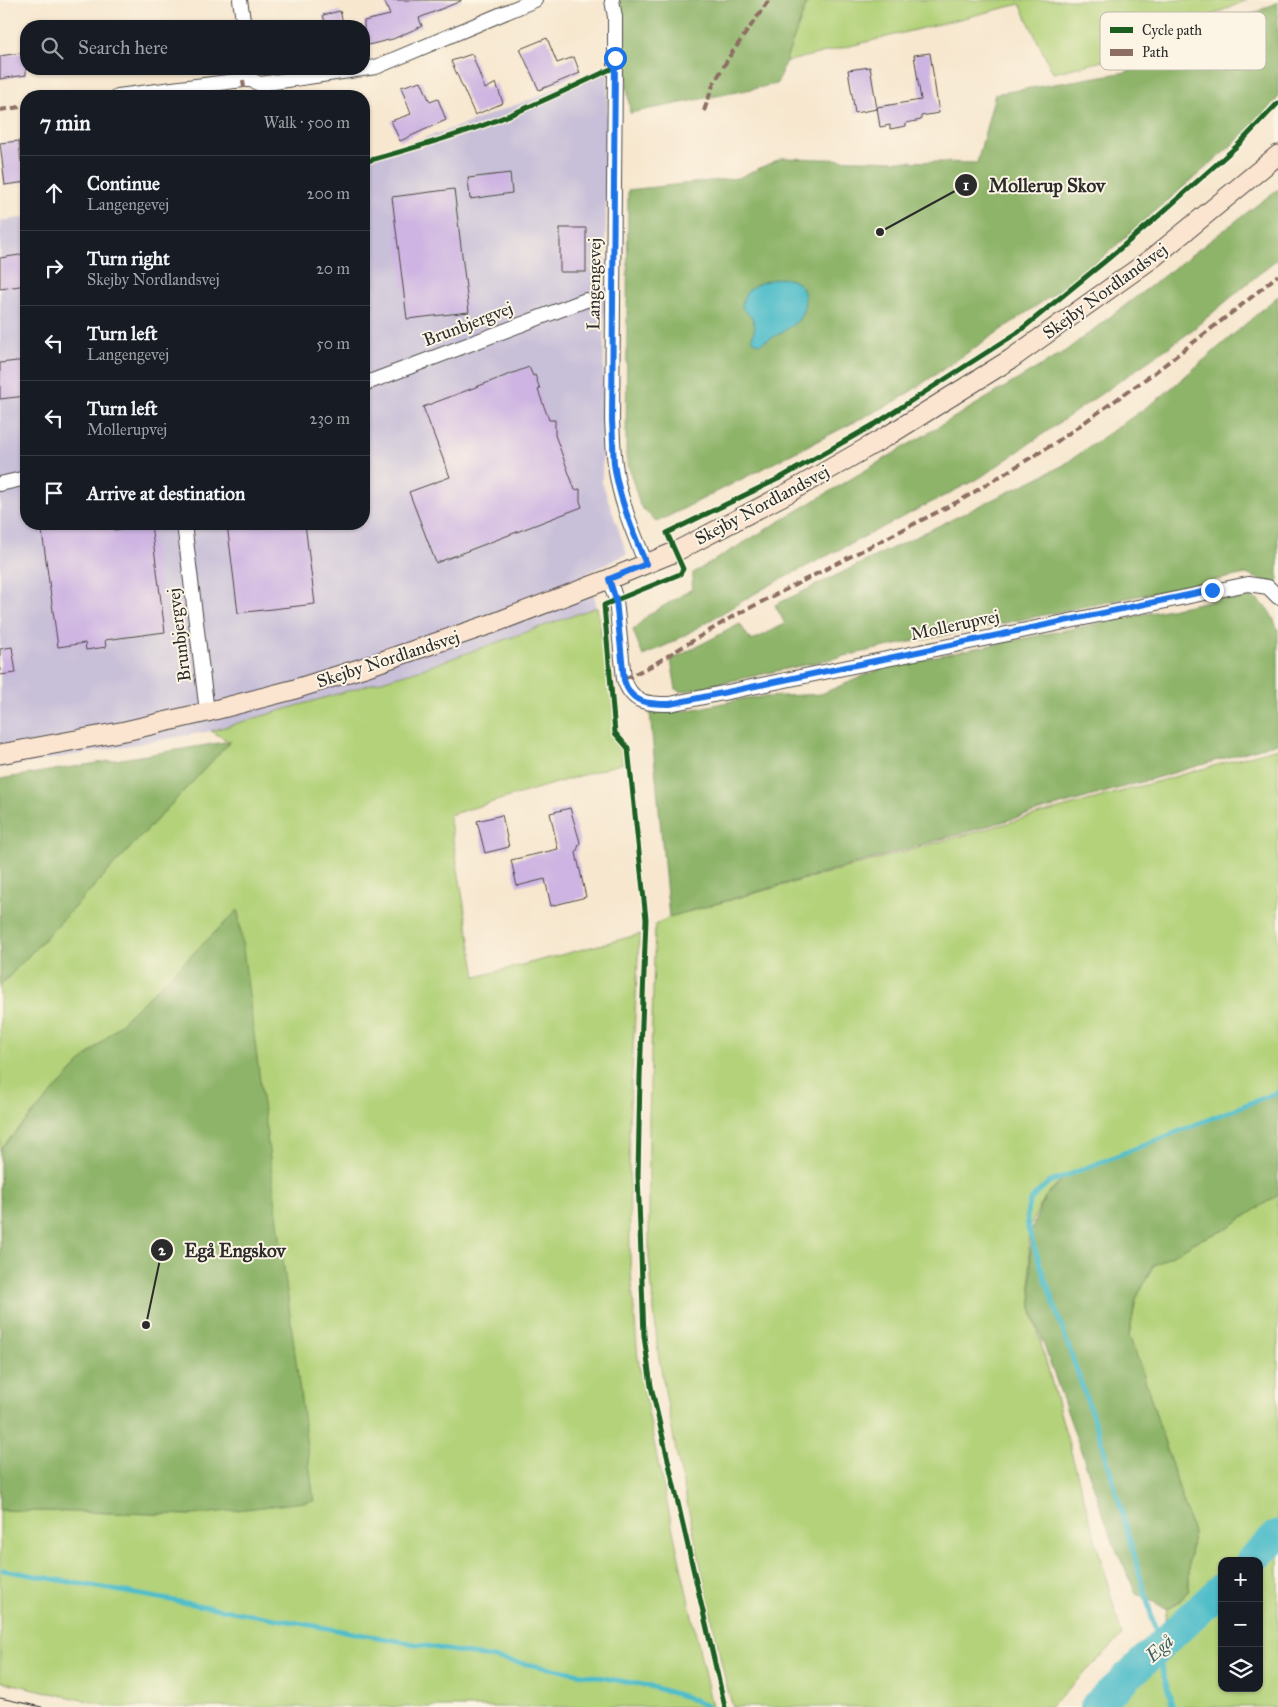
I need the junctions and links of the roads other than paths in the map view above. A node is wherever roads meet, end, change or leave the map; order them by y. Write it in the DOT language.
graph roads {
  1 [pos="240,0"];
  2 [pos="536,0"];
  3 [pos="612,0"];
  4 [pos="243,20"];
  5 [pos="370,68"];
  6 [pos="244,75"];
  7 [pos="251,75"];
  8 [pos="321,75"];
  9 [pos="154,90"];
  10 [pos="1278,155"];
  11 [pos="586,300"];
  12 [pos="370,382"];
  13 [pos="20,479"];
  14 [pos="0,484"];
  15 [pos="185,530"];
  16 [pos="646,564"];
  17 [pos="609,579"];
  18 [pos="1278,597"];
  19 [pos="207,712"];
  20 [pos="0,754"];
  1 -- 4 [label="street"];
  2 -- 5 [label="street"];
  3 -- 16 [label="street, Langengevej"];
  6 -- 9 [label="street"];
  7 -- 8 [label="street"];
  10 -- 16 [label="street, Skejby Nordlandsvej"];
  11 -- 12 [label="street, Brunbjergvej"];
  13 -- 14 [label="street"];
  15 -- 19 [label="street, Brunbjergvej"];
  16 -- 17 [label="street, Skejby Nordlandsvej"];
  17 -- 18 [label="street, Mollerupvej"];
  17 -- 19 [label="street, Skejby Nordlandsvej"];
  19 -- 20 [label="street, Skejby Nordlandsvej"];
}
